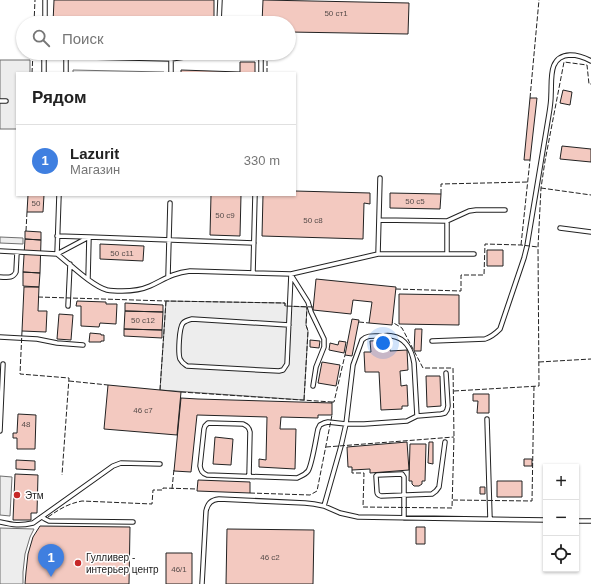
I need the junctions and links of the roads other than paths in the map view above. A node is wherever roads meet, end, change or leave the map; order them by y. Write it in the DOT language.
graph roads {
  1 [pos="45,0"];
  2 [pos="220,0"];
  3 [pos="45,16"];
  4 [pos="219,16"];
  5 [pos="44,60"];
  6 [pos="66,60"];
  7 [pos="171,60"];
  8 [pos="261,60"];
  9 [pos="591,60"];
  10 [pos="44,72"];
  11 [pos="66,72"];
  12 [pos="171,72"];
  13 [pos="261,72"];
  14 [pos="0,101"];
  15 [pos="6,101"];
  16 [pos="380,178"];
  17 [pos="59,196"];
  18 [pos="255,196"];
  19 [pos="170,203"];
  20 [pos="505,210"];
  21 [pos="379,220"];
  22 [pos="447,221"];
  23 [pos="560,228"];
  24 [pos="591,232"];
  25 [pos="57,236"];
  26 [pos="89,237"];
  27 [pos="169,240"];
  28 [pos="254,243"];
  29 [pos="0,251"];
  30 [pos="18,252"];
  31 [pos="57,254"];
  32 [pos="378,254"];
  33 [pos="447,254"];
  34 [pos="474,254"];
  35 [pos="70,264"];
  36 [pos="253,273"];
  37 [pos="291,274"];
  38 [pos="168,276"];
  39 [pos="0,277"];
  40 [pos="88,279"];
  41 [pos="68,306"];
  42 [pos="289,324"];
  43 [pos="0,337"];
  44 [pos="432,341"];
  45 [pos="83,345"];
  46 [pos="3,364"];
  47 [pos="446,373"];
  48 [pos="313,386"];
  49 [pos="417,416"];
  50 [pos="487,419"];
  51 [pos="346,424"];
  52 [pos="0,431"];
  53 [pos="445,442"];
  54 [pos="160,464"];
  55 [pos="249,476"];
  56 [pos="404,495"];
  57 [pos="324,506"];
  58 [pos="42,517"];
  59 [pos="404,518"];
  60 [pos="490,519"];
  61 [pos="543,520"];
  62 [pos="579,521"];
  63 [pos="591,521"];
  64 [pos="0,522"];
  65 [pos="133,522"];
  66 [pos="202,584"];
  1 -- 3 [label="lane"];
  2 -- 4 [label="lane"];
  5 -- 10 [label="lane"];
  6 -- 11 [label="lane"];
  7 -- 12 [label="lane"];
  8 -- 13 [label="lane"];
  9 -- 44 [label="lane"];
  14 -- 15 [label="lane"];
  16 -- 21 [label="lane"];
  17 -- 25 [label="lane"];
  18 -- 28 [label="lane"];
  19 -- 27 [label="lane"];
  20 -- 22 [label="lane"];
  21 -- 22 [label="lane"];
  21 -- 32 [label="lane"];
  22 -- 33 [label="lane"];
  23 -- 24 [label="lane"];
  25 -- 26 [label="lane"];
  25 -- 31 [label="lane"];
  26 -- 27 [label="lane"];
  26 -- 31 [label="lane"];
  26 -- 40 [label="lane"];
  27 -- 28 [label="lane"];
  27 -- 38 [label="lane"];
  28 -- 36 [label="lane"];
  29 -- 30 [label="lane"];
  30 -- 31 [label="lane"];
  30 -- 39 [label="lane"];
  31 -- 35 [label="lane"];
  32 -- 33 [label="lane"];
  32 -- 37 [label="lane"];
  33 -- 34 [label="lane"];
  35 -- 40 [label="lane"];
  35 -- 41 [label="lane"];
  36 -- 37 [label="lane"];
  36 -- 38 [label="lane"];
  37 -- 42 [label="lane"];
  37 -- 48 [label="lane"];
  38 -- 40 [label="lane"];
  42 -- 42 [label="lane"];
  43 -- 45 [label="lane"];
  46 -- 52 [label="lane"];
  47 -- 49 [label="lane"];
  49 -- 51 [label="lane"];
  49 -- 51 [label="lane"];
  50 -- 60 [label="lane"];
  51 -- 55 [label="lane"];
  51 -- 57 [label="lane"];
  53 -- 56 [label="lane"];
  54 -- 58 [label="lane"];
  55 -- 55 [label="lane"];
  56 -- 56 [label="lane"];
  56 -- 59 [label="lane"];
  57 -- 59 [label="lane"];
  57 -- 66 [label="lane"];
  58 -- 64 [label="lane"];
  58 -- 65 [label="lane"];
  59 -- 60 [label="lane"];
  60 -- 61 [label="lane"];
  62 -- 63 [label="lane"];
}
